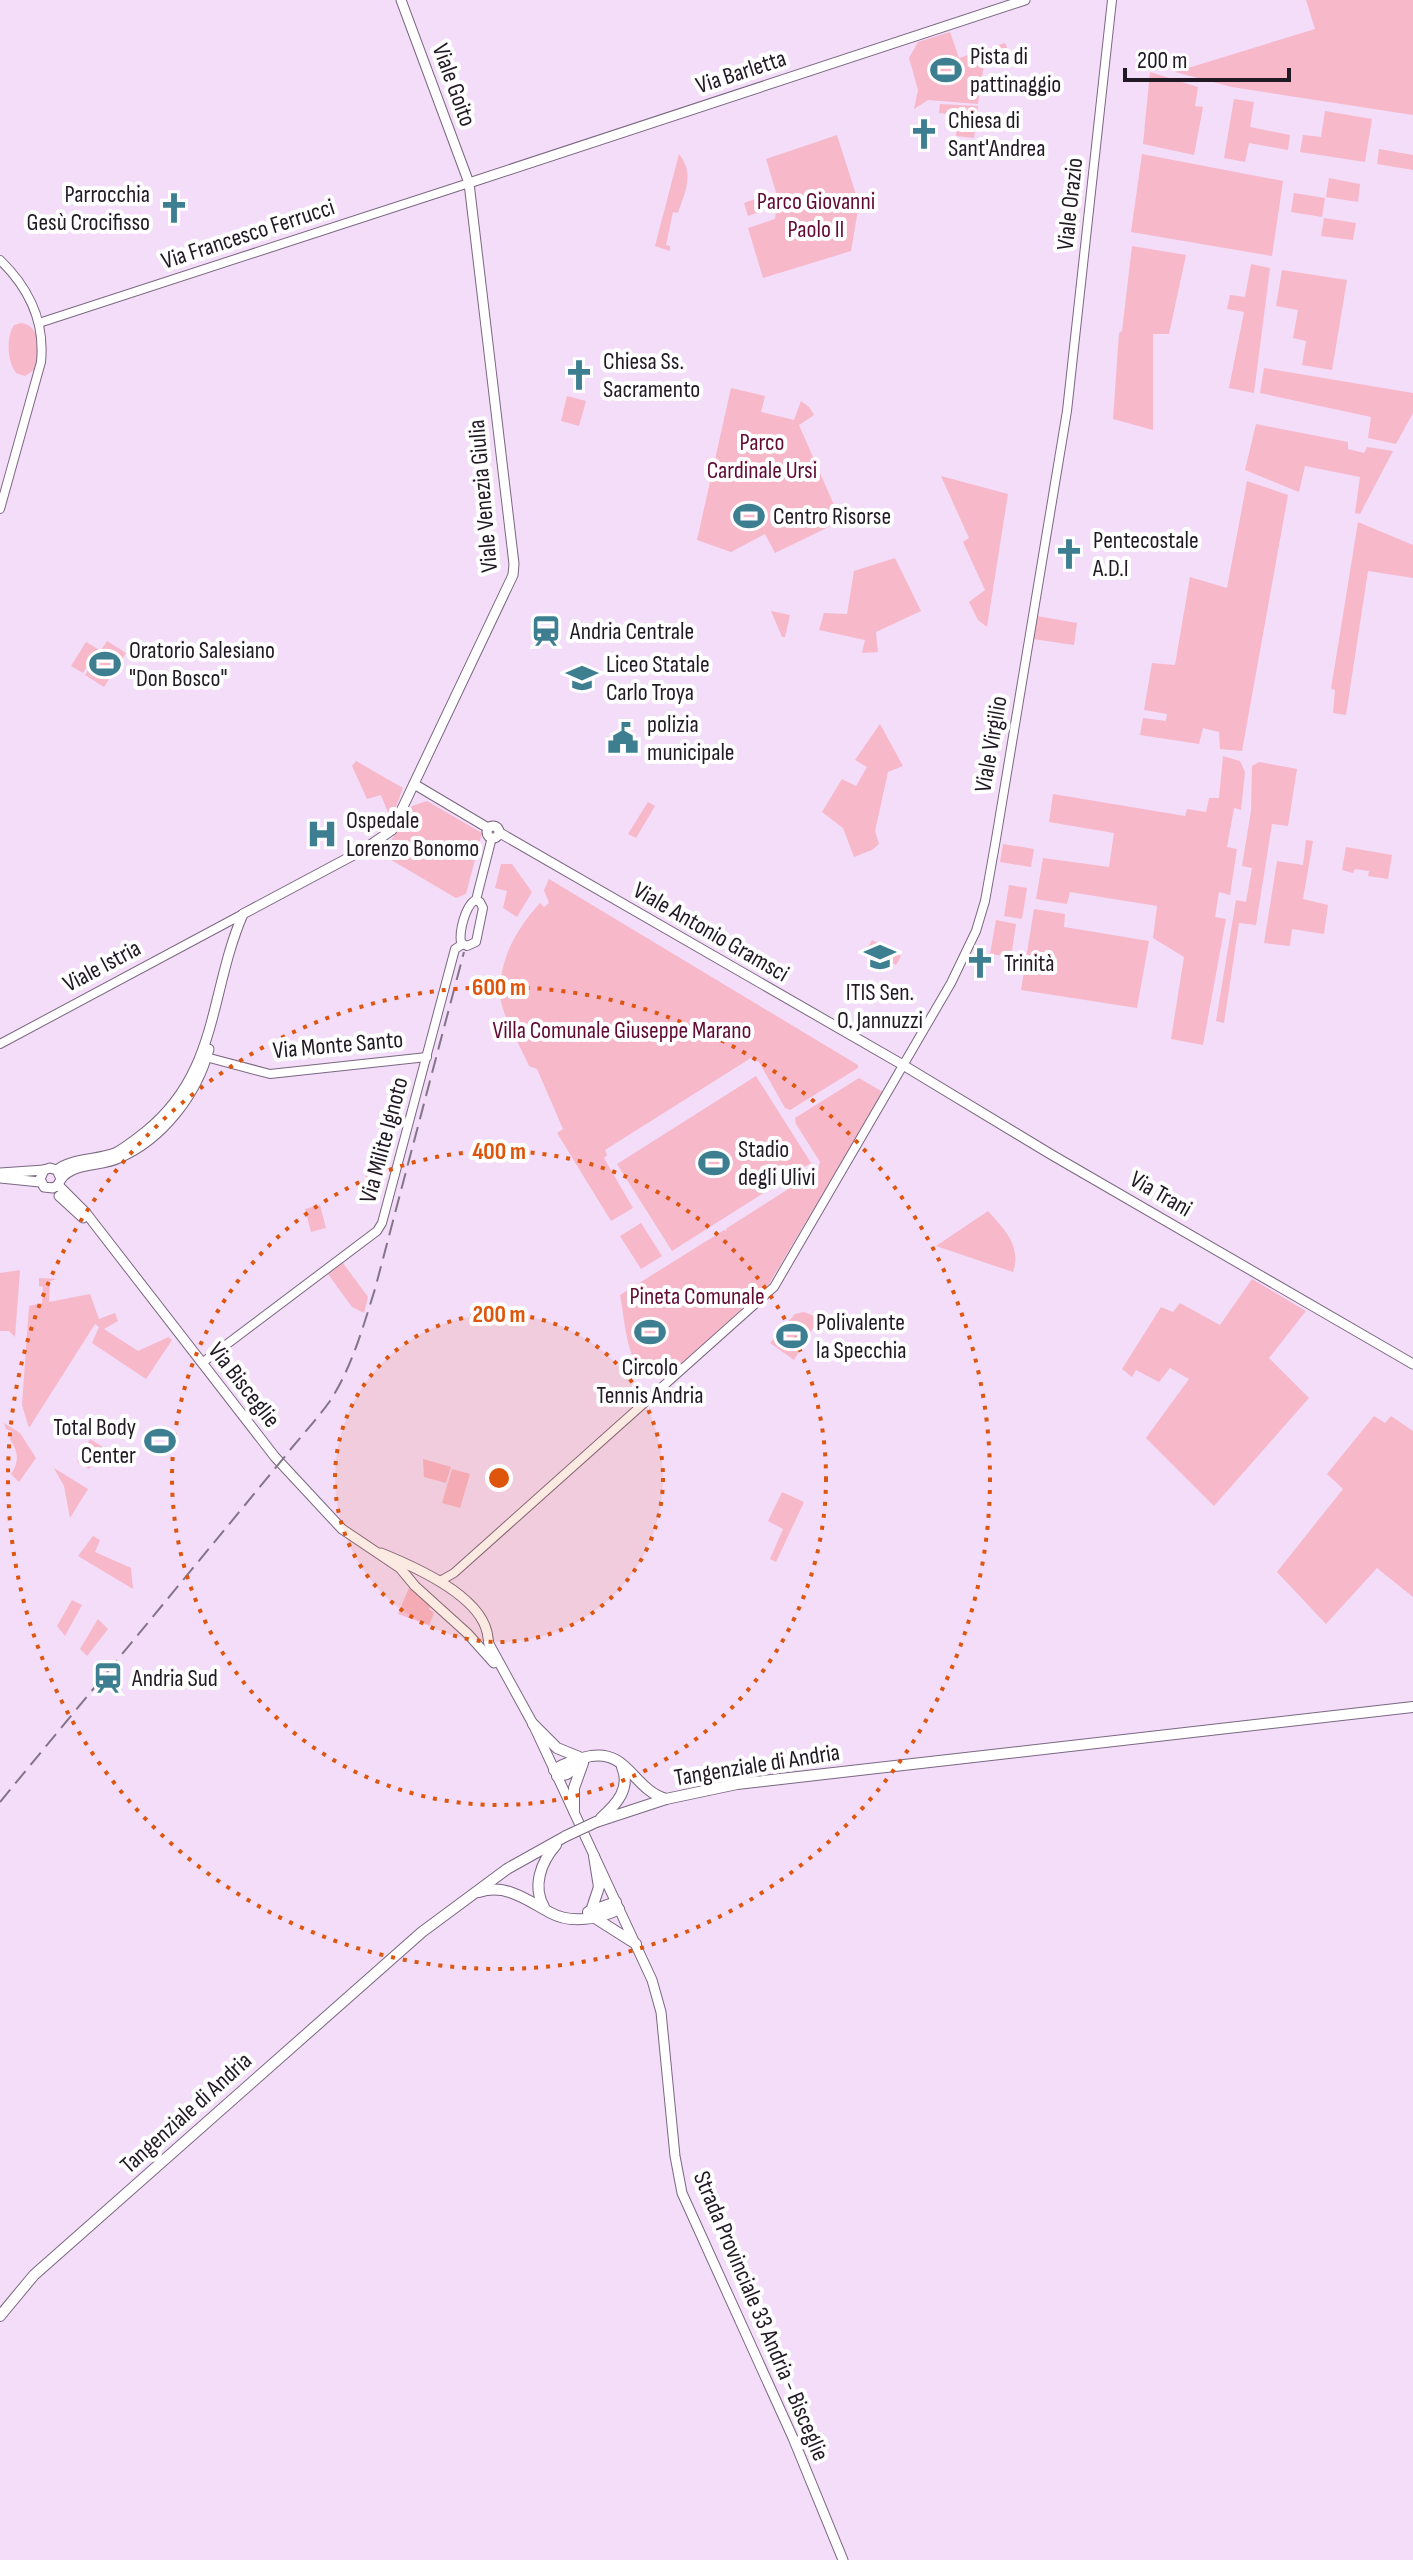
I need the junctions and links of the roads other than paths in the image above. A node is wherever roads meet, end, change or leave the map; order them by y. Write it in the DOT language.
graph roads {
  1 [pos="401,0"];
  2 [pos="1025,0"];
  3 [pos="1112,0"];
  4 [pos="469,183"];
  5 [pos="0,260"];
  6 [pos="39,323"];
  7 [pos="1067,411"];
  8 [pos="0,509"];
  9 [pos="414,784"];
  10 [pos="492,835"];
  11 [pos="475,901"];
  12 [pos="243,914"];
  13 [pos="223,924"];
  14 [pos="235,934"];
  15 [pos="465,942"];
  16 [pos="0,1044"];
  17 [pos="204,1057"];
  18 [pos="427,1057"];
  19 [pos="903,1065"];
  20 [pos="44,1170"];
  21 [pos="0,1176"];
  22 [pos="56,1181"];
  23 [pos="40,1182"];
  24 [pos="202,1363"];
  25 [pos="1413,1364"];
  26 [pos="381,1553"];
  27 [pos="423,1571"];
  28 [pos="454,1573"];
  29 [pos="440,1581"];
  30 [pos="413,1584"];
  31 [pos="451,1589"];
  32 [pos="483,1623"];
  33 [pos="470,1635"];
  34 [pos="505,1673"];
  35 [pos="1413,1707"];
  36 [pos="533,1724"];
  37 [pos="585,1759"];
  38 [pos="618,1761"];
  39 [pos="556,1773"];
  40 [pos="666,1799"];
  41 [pos="574,1811"];
  42 [pos="596,1822"];
  43 [pos="566,1836"];
  44 [pos="594,1856"];
  45 [pos="459,1902"];
  46 [pos="618,1905"];
  47 [pos="548,1911"];
  48 [pos="593,1914"];
  49 [pos="636,1944"];
  50 [pos="0,2316"];
  51 [pos="843,2560"];
  1 -- 4 [label="main road, Viale Goito"];
  2 -- 4 [label="main road, Via Barletta"];
  3 -- 7 [label="street, Viale Orazio"];
  4 -- 6 [label="street, Via Francesco Ferrucci"];
  4 -- 9 [label="main road, Viale Venezia Giulia"];
  5 -- 6 [label="street"];
  6 -- 8 [label="street"];
  7 -- 19 [label="street, Viale Virgilio"];
  9 -- 10 [label="main road, Viale Antonio Gramsci"];
  9 -- 12 [label="main road, Viale Istria"];
  10 -- 11 [label="street, Via Milite Ignoto"];
  10 -- 19 [label="main road, Viale Antonio Gramsci"];
  11 -- 15 [label="street, Via Milite Ignoto"];
  11 -- 15 [label="street"];
  12 -- 13 [label="street, Viale Istria"];
  12 -- 14 [label="main road"];
  12 -- 17 [label="main road"];
  13 -- 14 [label="street"];
  13 -- 16 [label="street, Viale Istria"];
  14 -- 17 [label="main road"];
  15 -- 18 [label="street, Via Milite Ignoto"];
  17 -- 18 [label="street, Via Monte Santo"];
  17 -- 22 [label="main road"];
  18 -- 24 [label="street, Via Milite Ignoto"];
  19 -- 25 [label="main road, Via Trani"];
  19 -- 28 [label="street, Viale Virgilio"];
  20 -- 21 [label="main road"];
  20 -- 22 [label="main road"];
  20 -- 23 [label="main road"];
  21 -- 23 [label="main road"];
  22 -- 23 [label="main road, Via Bisceglie"];
  22 -- 24 [label="main road, Via Bisceglie"];
  24 -- 26 [label="main road, Via Bisceglie"];
  26 -- 27 [label="main road, Via Bisceglie"];
  26 -- 30 [label="main road, Via Bisceglie"];
  27 -- 29 [label="main road, Via Bisceglie"];
  27 -- 30 [label="main road"];
  28 -- 29 [label="street, Viale Virgilio"];
  28 -- 31 [label="street"];
  29 -- 31 [label="main road, Via Bisceglie"];
  30 -- 33 [label="main road, Via Bisceglie"];
  31 -- 32 [label="main road, Via Bisceglie"];
  32 -- 33 [label="main road"];
  32 -- 34 [label="main road, Via Bisceglie"];
  33 -- 34 [label="main road, Via Bisceglie"];
  34 -- 36 [label="main road, Via Bisceglie"];
  35 -- 40 [label="main road, Tangenziale di Andria"];
  36 -- 37 [label="main road"];
  36 -- 39 [label="main road, Strada Provinciale 33 Andria - Bisceglie"];
  37 -- 38 [label="main road"];
  37 -- 39 [label="main road"];
  37 -- 41 [label="main road"];
  38 -- 40 [label="main road"];
  38 -- 42 [label="main road"];
  39 -- 41 [label="main road, Strada Provinciale 33 Andria - Bisceglie"];
  40 -- 42 [label="main road, Tangenziale di Andria"];
  41 -- 44 [label="main road, Strada Provinciale 33 Andria - Bisceglie"];
  42 -- 43 [label="main road, Tangenziale di Andria, bridge"];
  43 -- 45 [label="main road, Tangenziale di Andria"];
  43 -- 47 [label="main road"];
  44 -- 46 [label="main road, Strada Provinciale 33 Andria - Bisceglie"];
  44 -- 48 [label="main road"];
  45 -- 47 [label="main road"];
  45 -- 50 [label="main road, Tangenziale di Andria"];
  46 -- 48 [label="main road"];
  46 -- 49 [label="main road, Strada Provinciale 33 Andria - Bisceglie"];
  47 -- 48 [label="main road"];
  48 -- 49 [label="main road"];
  49 -- 51 [label="main road, Strada Provinciale 33 Andria - Bisceglie"];
}
